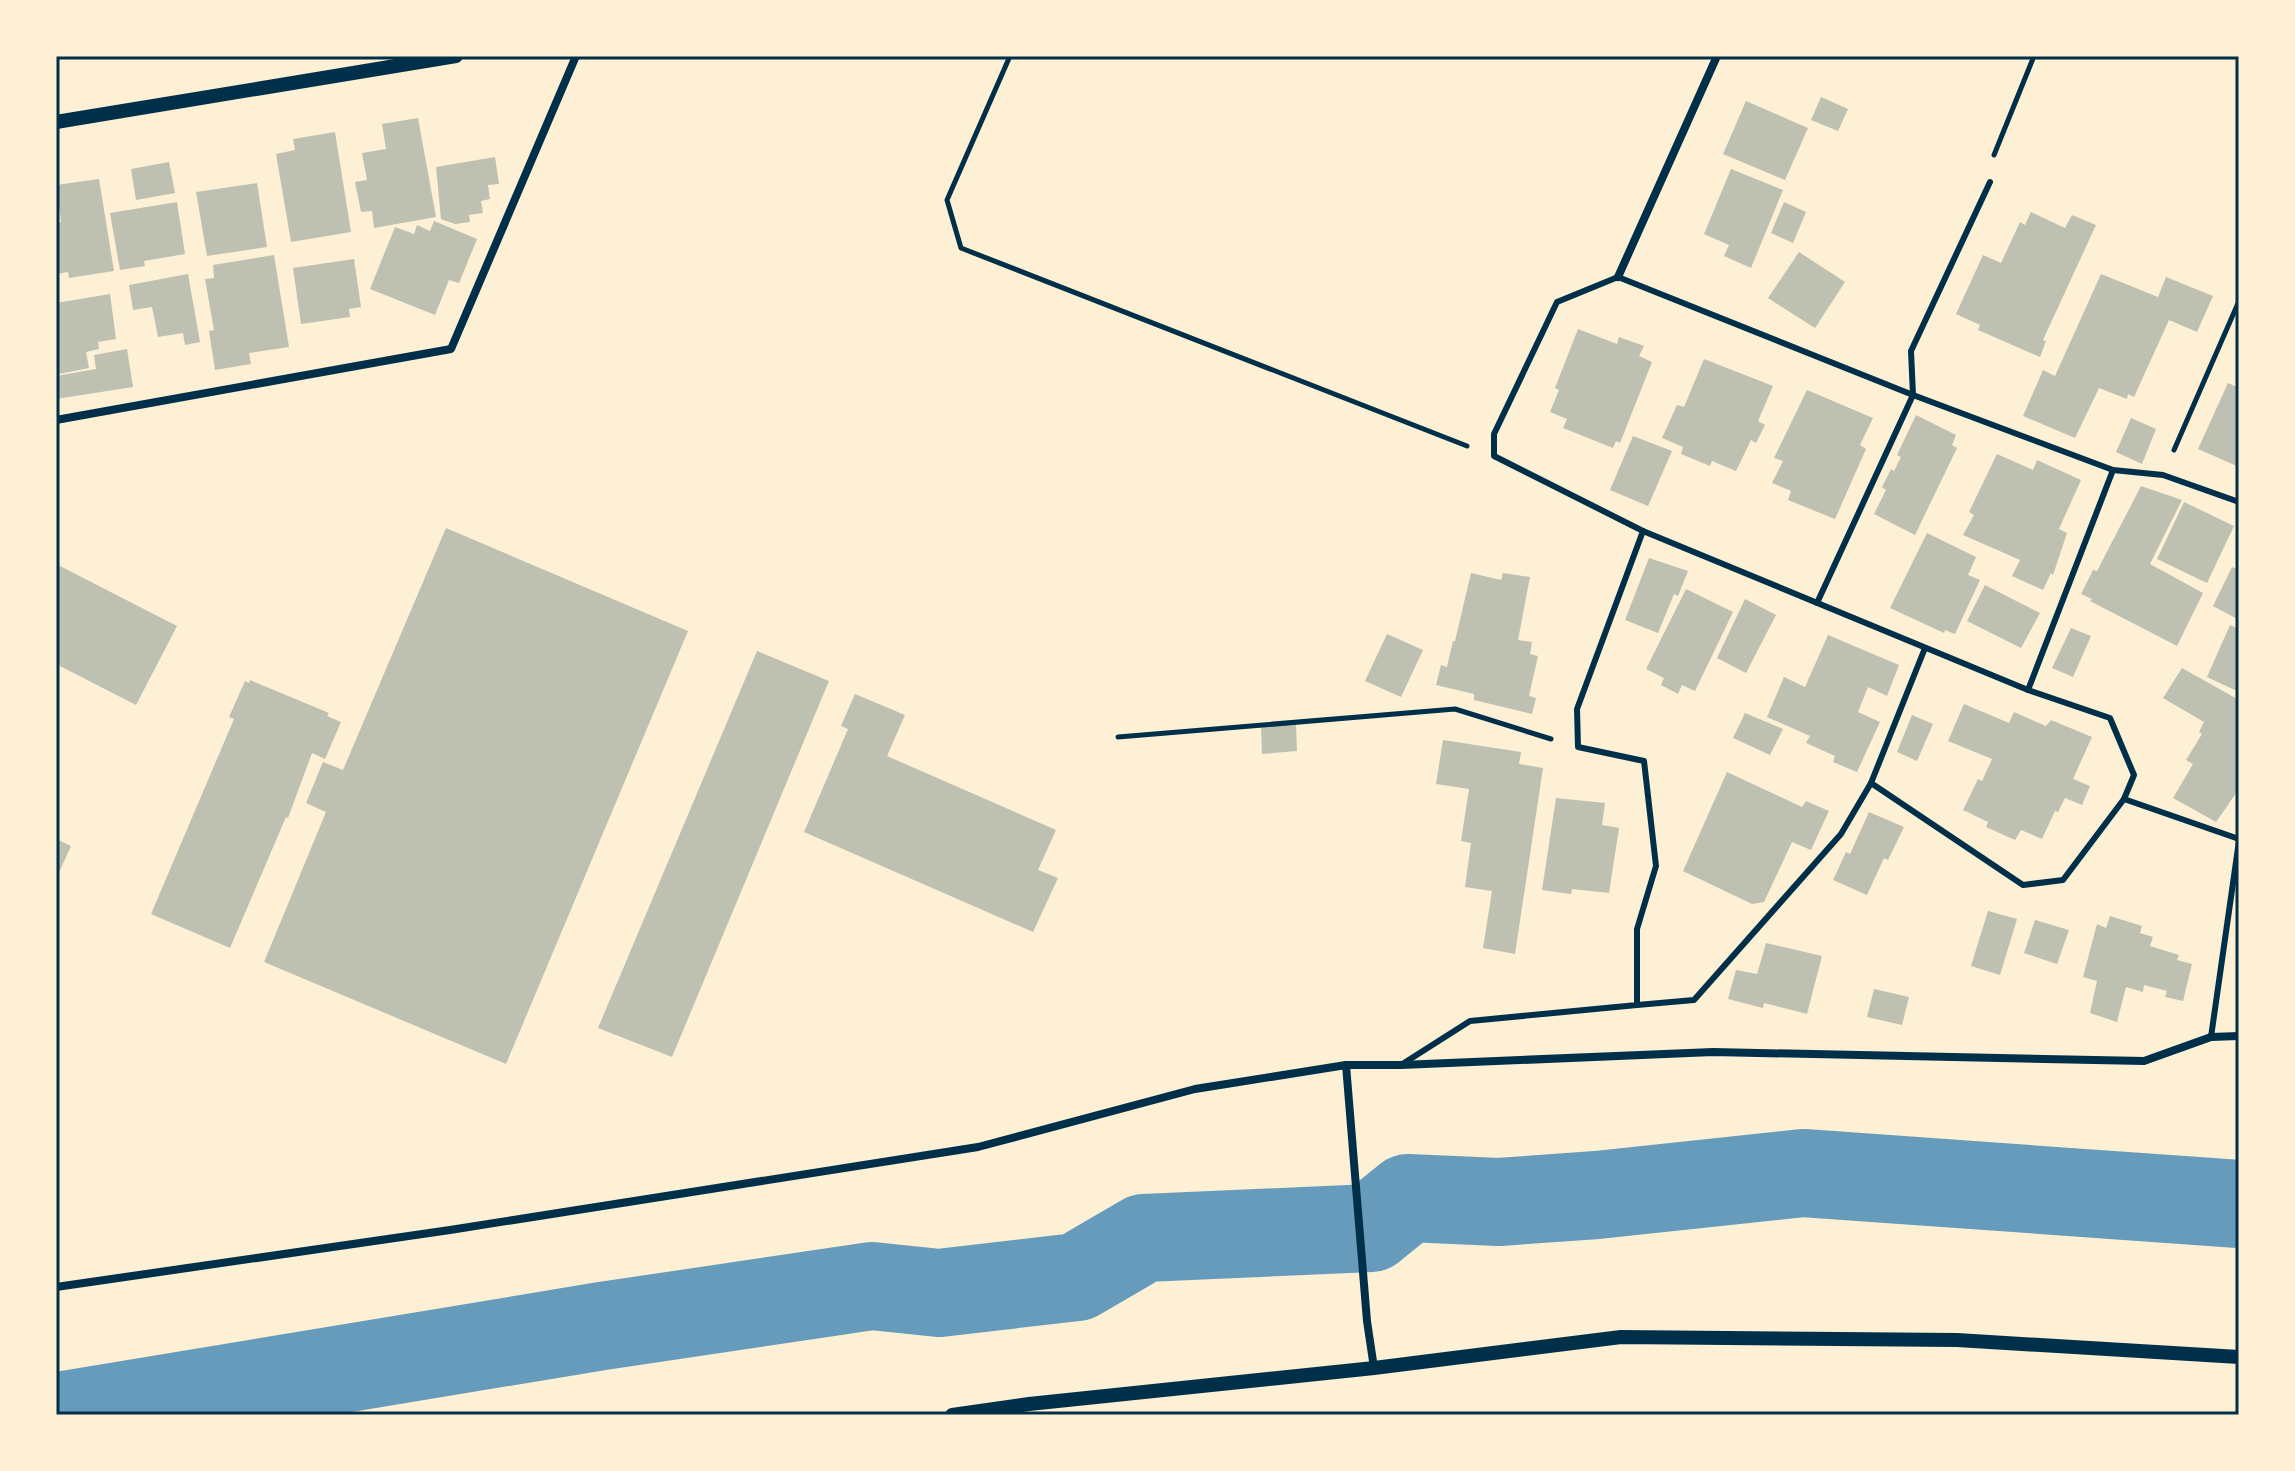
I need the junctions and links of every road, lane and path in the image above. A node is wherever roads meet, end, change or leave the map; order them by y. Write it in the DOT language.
graph roads {
  1 [pos="456,56"];
  2 [pos="576,56"];
  3 [pos="1010,56"];
  4 [pos="1717,56"];
  5 [pos="2034,56"];
  6 [pos="56,122"];
  7 [pos="1990,182"];
  8 [pos="1618,277"];
  9 [pos="2239,301"];
  10 [pos="1913,395"];
  11 [pos="56,420"];
  12 [pos="1494,456"];
  13 [pos="2113,470"];
  14 [pos="2163,475"];
  15 [pos="2239,502"];
  16 [pos="1643,531"];
  17 [pos="1817,603"];
  18 [pos="1925,648"];
  19 [pos="2028,690"];
  20 [pos="1118,737"];
  21 [pos="1578,747"];
  22 [pos="1871,783"];
  23 [pos="2124,799"];
  24 [pos="2239,840"];
  25 [pos="1637,1005"];
  26 [pos="2239,1036"];
  27 [pos="2211,1037"];
  28 [pos="1346,1065"];
  29 [pos="1401,1065"];
  30 [pos="56,1287"];
  31 [pos="2239,1357"];
  32 [pos="1374,1368"];
  33 [pos="952,1415"];
  1 -- 6 [label="street"];
  2 -- 11 [label="street"];
  3 -- 12 [label="path"];
  4 -- 8 [label="street"];
  5 -- 7 [label="path"];
  7 -- 10 [label="lane"];
  8 -- 10 [label="lane"];
  8 -- 12 [label="lane"];
  9 -- 14 [label="path"];
  10 -- 13 [label="lane"];
  10 -- 17 [label="lane"];
  12 -- 16 [label="lane"];
  13 -- 14 [label="lane"];
  13 -- 19 [label="lane"];
  14 -- 15 [label="lane"];
  16 -- 17 [label="lane"];
  16 -- 21 [label="lane"];
  17 -- 18 [label="lane"];
  18 -- 19 [label="lane"];
  18 -- 22 [label="lane"];
  19 -- 23 [label="lane"];
  20 -- 21 [label="path"];
  21 -- 25 [label="lane"];
  22 -- 23 [label="lane"];
  22 -- 25 [label="lane"];
  23 -- 24 [label="lane"];
  24 -- 27 [label="lane"];
  25 -- 29 [label="lane"];
  26 -- 27 [label="street"];
  27 -- 29 [label="street"];
  28 -- 29 [label="street"];
  28 -- 30 [label="street"];
  28 -- 32 [label="street"];
  31 -- 32 [label="street"];
  32 -- 33 [label="street"];
}
